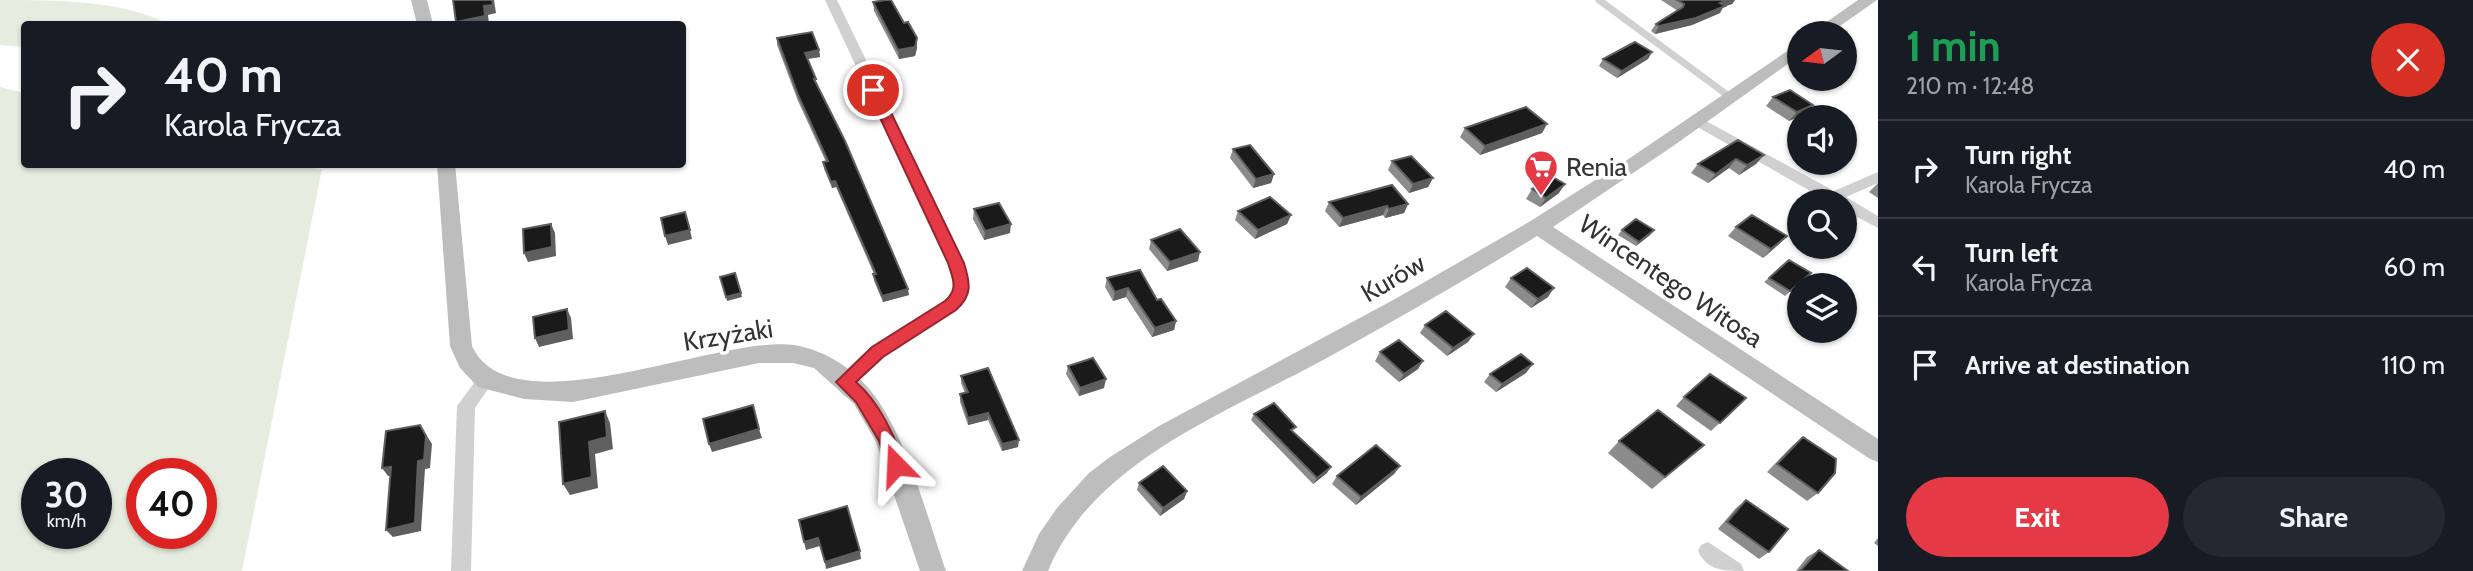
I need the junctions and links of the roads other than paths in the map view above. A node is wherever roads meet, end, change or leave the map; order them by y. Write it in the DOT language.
graph roads {
  1 [pos="419,0"];
  2 [pos="831,0"];
  3 [pos="1599,0"];
  4 [pos="1869,0"];
  5 [pos="424,21"];
  6 [pos="1837,21"];
  7 [pos="1787,57"];
  8 [pos="1730,97"];
  9 [pos="1697,121"];
  10 [pos="446,168"];
  11 [pos="1878,177"];
  12 [pos="1820,189"];
  13 [pos="1857,190"];
  14 [pos="1857,210"];
  15 [pos="1878,223"];
  16 [pos="1537,226"];
  17 [pos="486,380"];
  18 [pos="844,382"];
  19 [pos="1878,452"];
  20 [pos="1708,551"];
  21 [pos="461,571"];
  22 [pos="933,571"];
  23 [pos="1035,571"];
  24 [pos="1734,571"];
  1 -- 5 [label="street"];
  2 -- 18 [label="street"];
  3 -- 8 [label="lane"];
  4 -- 6 [label="street"];
  7 -- 8 [label="street, Kurów"];
  8 -- 9 [label="street, Kurów"];
  9 -- 12 [label="street"];
  9 -- 16 [label="street, Kurów"];
  10 -- 17 [label="street"];
  11 -- 13 [label="street"];
  14 -- 15 [label="street"];
  16 -- 19 [label="street, Wincentego Witosa"];
  16 -- 23 [label="street, Kurów"];
  17 -- 18 [label="street, Krzyżaki"];
  17 -- 21 [label="street"];
  18 -- 22 [label="street, Krzyżaki"];
  20 -- 24 [label="street"];
}
